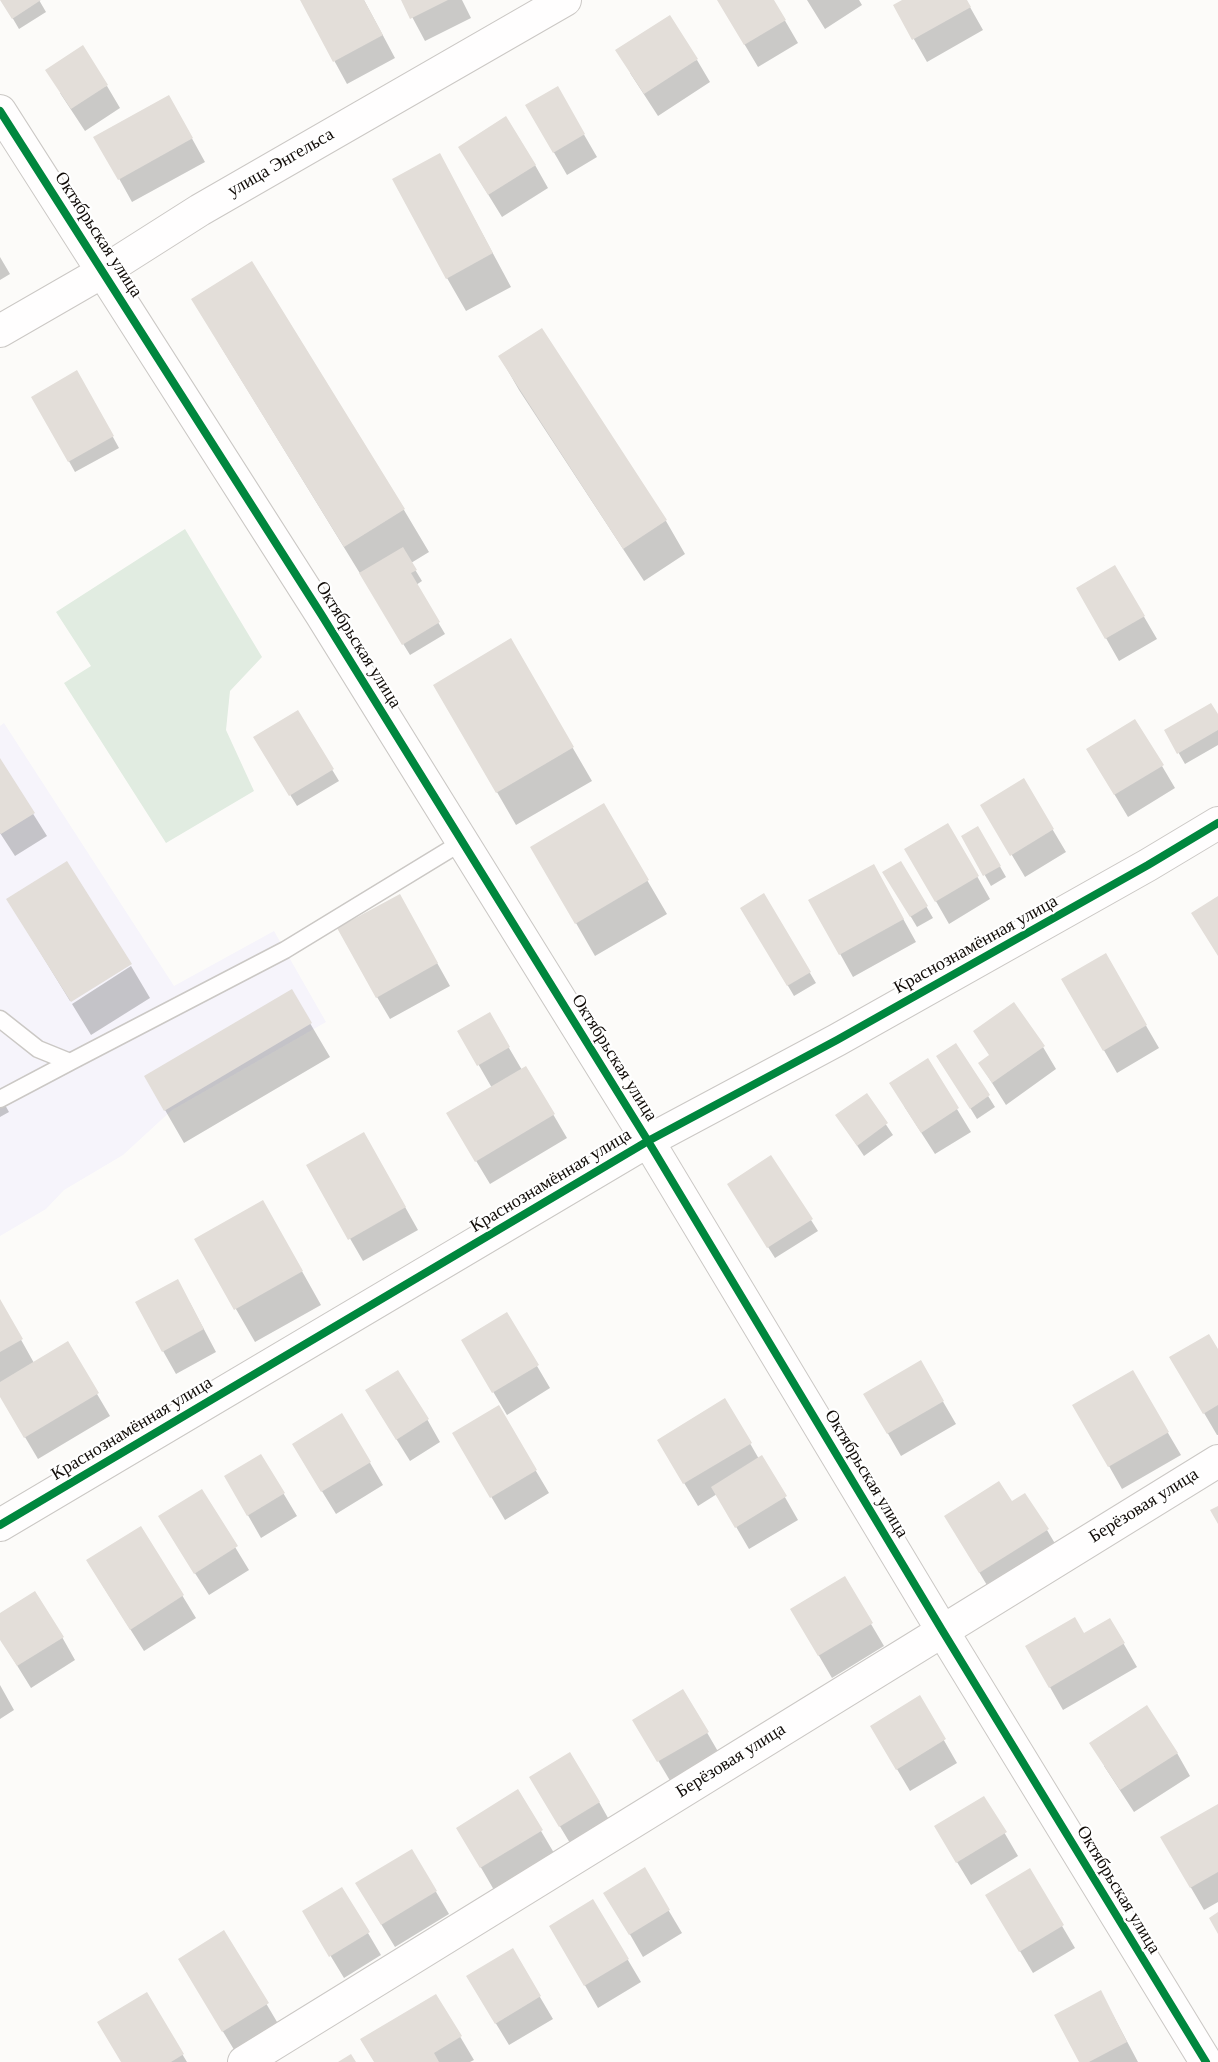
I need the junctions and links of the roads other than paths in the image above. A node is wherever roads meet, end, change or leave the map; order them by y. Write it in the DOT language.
graph roads {
  1 [pos="565,0"];
  2 [pos="0,111"];
  3 [pos="104,271"];
  4 [pos="0,332"];
  5 [pos="1218,824"];
  6 [pos="462,842"];
  7 [pos="0,1019"];
  8 [pos="69,1062"];
  9 [pos="0,1099"];
  10 [pos="648,1141"];
  11 [pos="1218,1461"];
  12 [pos="0,1524"];
  13 [pos="942,1630"];
  14 [pos="244,2062"];
  15 [pos="1206,2062"];
  1 -- 3 [label="street, улица Энгельса"];
  2 -- 3 [label="street, Октябрьская улица"];
  3 -- 4 [label="street, улица Энгельса"];
  3 -- 6 [label="street, Октябрьская улица"];
  5 -- 10 [label="street, Краснознамённая улица"];
  6 -- 8 [label="lane"];
  6 -- 10 [label="street, Октябрьская улица"];
  7 -- 8 [label="lane"];
  8 -- 9 [label="lane"];
  10 -- 12 [label="street, Краснознамённая улица"];
  10 -- 13 [label="street, Октябрьская улица"];
  11 -- 13 [label="street, Берёзовая улица"];
  13 -- 14 [label="street, Берёзовая улица"];
  13 -- 15 [label="street, Октябрьская улица"];
}
